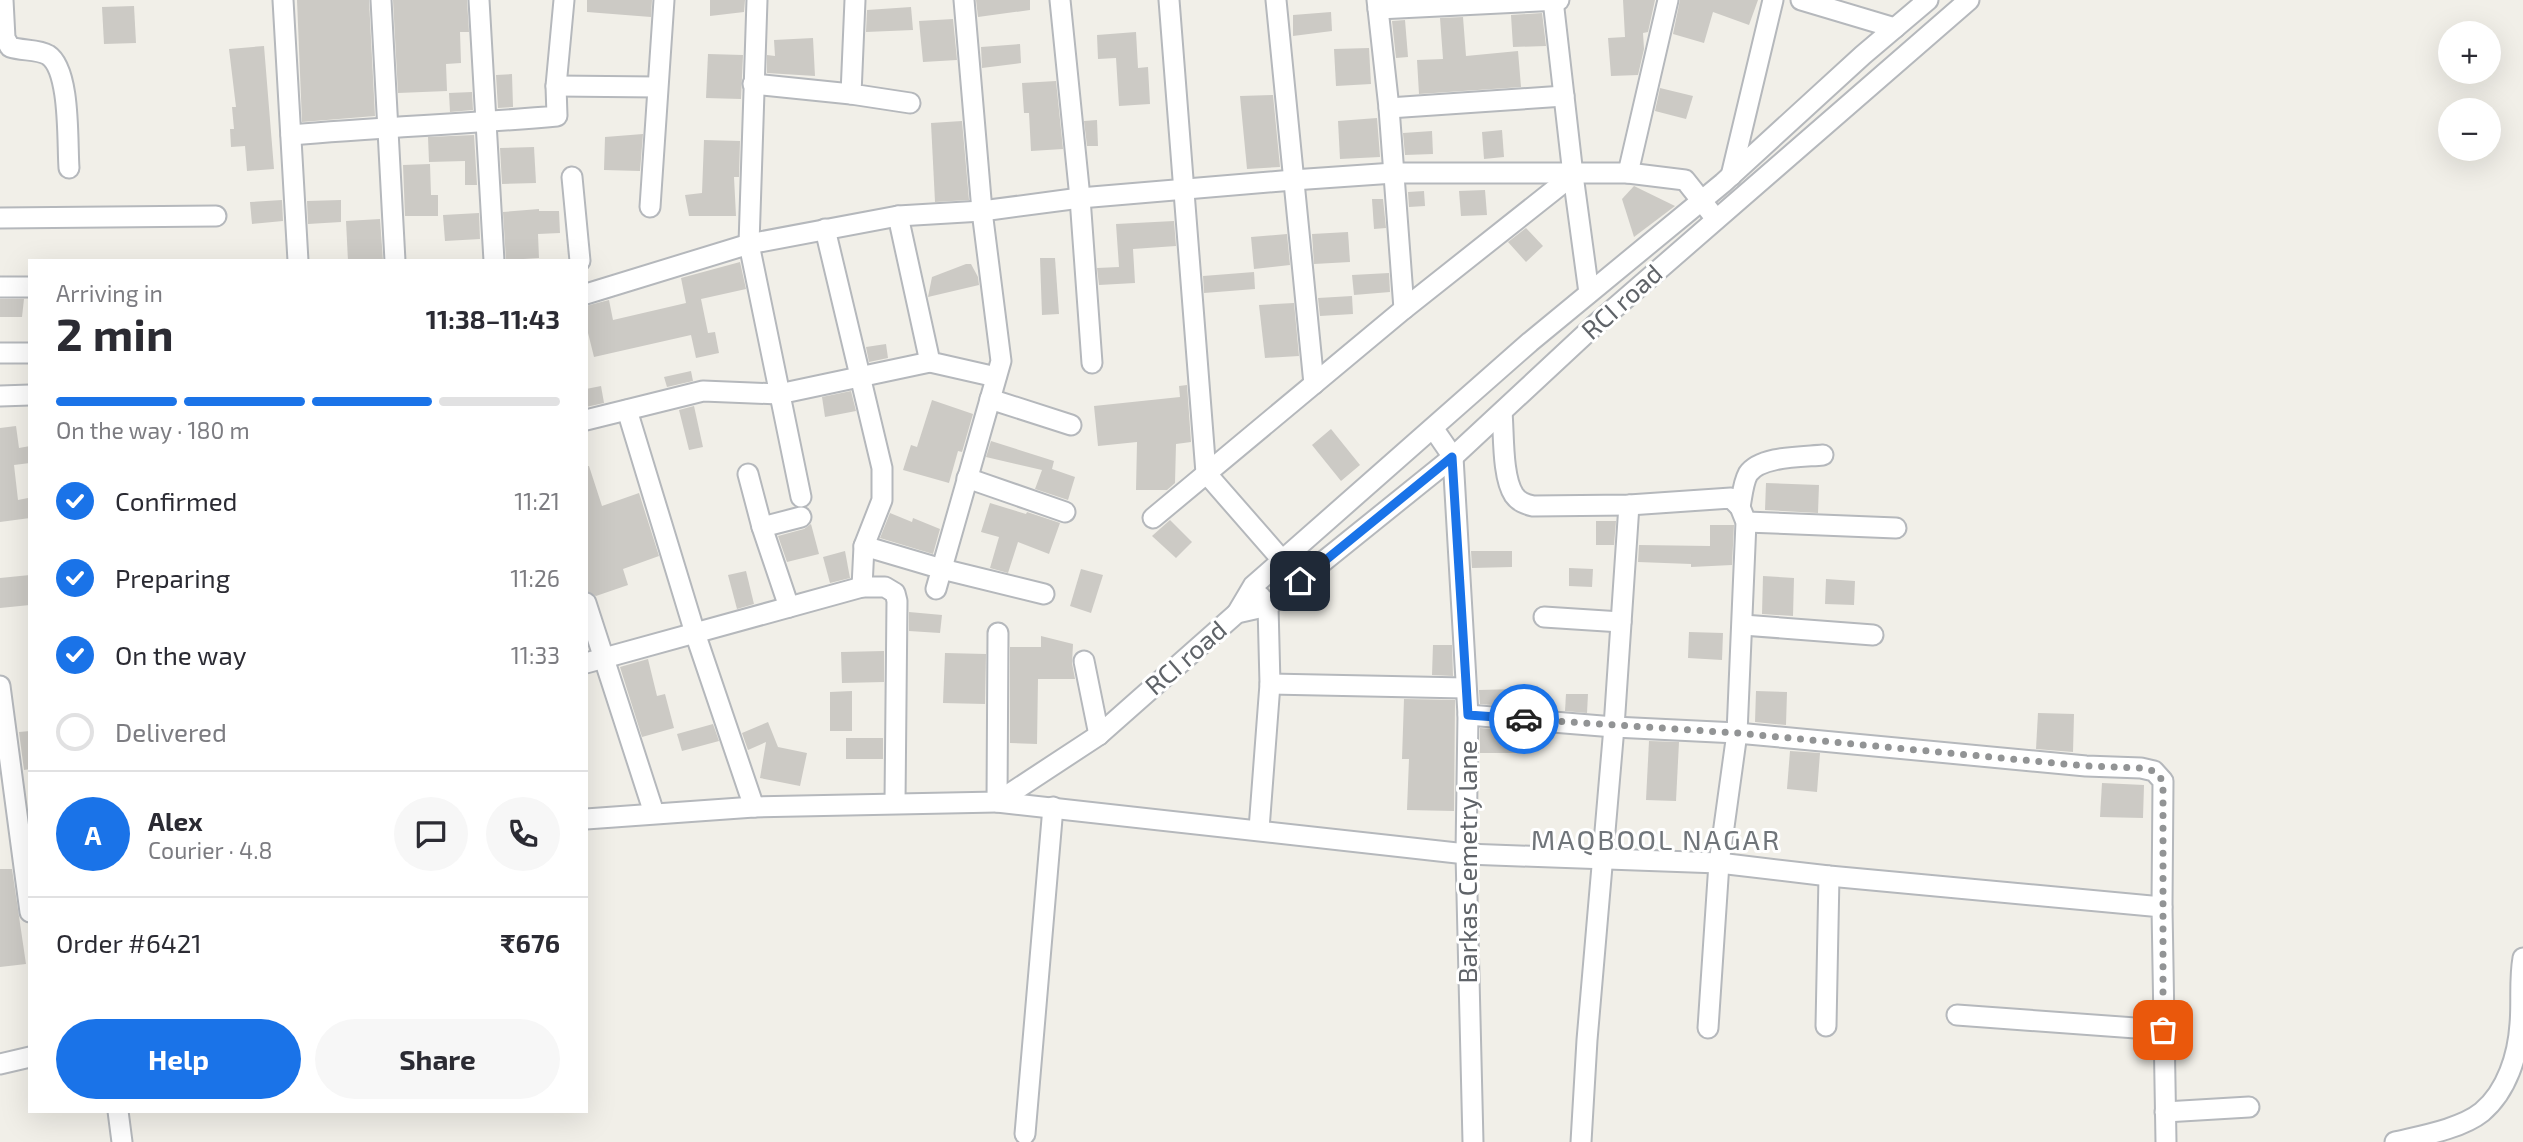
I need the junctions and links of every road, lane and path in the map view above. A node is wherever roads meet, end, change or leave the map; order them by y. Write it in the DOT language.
graph roads {
  1 [pos="3,0"];
  2 [pos="283,0"];
  3 [pos="381,0"];
  4 [pos="479,0"];
  5 [pos="564,0"];
  6 [pos="664,0"];
  7 [pos="757,0"];
  8 [pos="855,0"];
  9 [pos="964,0"];
  10 [pos="1060,0"];
  11 [pos="1169,0"];
  12 [pos="1276,0"];
  13 [pos="1553,0"];
  14 [pos="1559,0"];
  15 [pos="1668,0"];
  16 [pos="1773,0"];
  17 [pos="1801,0"];
  18 [pos="1928,0"];
  19 [pos="1969,0"];
  20 [pos="1378,4"];
  21 [pos="1895,28"];
  22 [pos="753,84"];
  23 [pos="556,86"];
  24 [pos="657,87"];
  25 [pos="851,94"];
  26 [pos="1564,96"];
  27 [pos="910,103"];
  28 [pos="1389,108"];
  29 [pos="488,122"];
  30 [pos="388,126"];
  31 [pos="290,135"];
  32 [pos="69,168"];
  33 [pos="1394,173"];
  34 [pos="1628,173"];
  35 [pos="1573,175"];
  36 [pos="1731,176"];
  37 [pos="572,177"];
  38 [pos="1293,180"];
  39 [pos="1184,190"];
  40 [pos="1080,198"];
  41 [pos="1702,201"];
  42 [pos="650,207"];
  43 [pos="982,211"];
  44 [pos="216,216"];
  45 [pos="898,216"];
  46 [pos="0,219"];
  47 [pos="1716,219"];
  48 [pos="825,229"];
  49 [pos="748,244"];
  50 [pos="298,259"];
  51 [pos="395,259"];
  52 [pos="494,259"];
  53 [pos="580,259"];
  54 [pos="0,287"];
  55 [pos="28,287"];
  56 [pos="588,293"];
  57 [pos="1589,293"];
  58 [pos="1404,309"];
  59 [pos="0,353"];
  60 [pos="28,353"];
  61 [pos="930,362"];
  62 [pos="1092,363"];
  63 [pos="859,377"];
  64 [pos="996,377"];
  65 [pos="1314,384"];
  66 [pos="779,394"];
  67 [pos="28,395"];
  68 [pos="0,396"];
  69 [pos="989,399"];
  70 [pos="628,410"];
  71 [pos="1502,412"];
  72 [pos="588,420"];
  73 [pos="1071,425"];
  74 [pos="1433,428"];
  75 [pos="1823,455"];
  76 [pos="1452,457"];
  77 [pos="1206,473"];
  78 [pos="748,474"];
  79 [pos="967,478"];
  80 [pos="801,497"];
  81 [pos="1629,505"];
  82 [pos="1065,512"];
  83 [pos="1743,515"];
  84 [pos="802,517"];
  85 [pos="1153,518"];
  86 [pos="762,527"];
  87 [pos="1896,528"];
  88 [pos="864,546"];
  89 [pos="1282,560"];
  90 [pos="942,569"];
  91 [pos="1253,586"];
  92 [pos="862,587"];
  93 [pos="936,589"];
  94 [pos="1044,594"];
  95 [pos="1268,606"];
  96 [pos="789,607"];
  97 [pos="1237,613"];
  98 [pos="588,616"];
  99 [pos="1544,617"];
  100 [pos="1620,622"];
  101 [pos="1743,625"];
  102 [pos="695,633"];
  103 [pos="998,633"];
  104 [pos="1873,635"];
  105 [pos="595,660"];
  106 [pos="1084,661"];
  107 [pos="1270,684"];
  108 [pos="0,686"];
  109 [pos="1465,688"];
  110 [pos="1468,715"];
  111 [pos="1614,727"];
  112 [pos="1737,733"];
  113 [pos="1099,735"];
  114 [pos="14,778"];
  115 [pos="895,802"];
  116 [pos="997,802"];
  117 [pos="754,807"];
  118 [pos="1053,807"];
  119 [pos="654,813"];
  120 [pos="588,818"];
  121 [pos="1259,830"];
  122 [pos="1466,854"];
  123 [pos="1603,858"];
  124 [pos="1719,863"];
  125 [pos="1829,876"];
  126 [pos="28,895"];
  127 [pos="2162,907"];
  128 [pos="2523,958"];
  129 [pos="1957,1015"];
  130 [pos="1826,1026"];
  131 [pos="1708,1028"];
  132 [pos="2163,1030"];
  133 [pos="28,1057"];
  134 [pos="0,1064"];
  135 [pos="2249,1107"];
  136 [pos="2165,1112"];
  137 [pos="118,1113"];
  138 [pos="1025,1134"];
  139 [pos="2443,1136"];
  140 [pos="122,1142"];
  141 [pos="1473,1142"];
  142 [pos="1581,1142"];
  143 [pos="2166,1142"];
  144 [pos="2395,1142"];
  1 -- 32 [label="street"];
  2 -- 31 [label="street"];
  3 -- 30 [label="street"];
  4 -- 29 [label="street"];
  5 -- 23 [label="street"];
  6 -- 24 [label="street"];
  7 -- 22 [label="street"];
  8 -- 25 [label="street"];
  9 -- 43 [label="street"];
  10 -- 40 [label="street"];
  11 -- 39 [label="street"];
  12 -- 38 [label="street"];
  13 -- 14 [label="street"];
  13 -- 20 [label="street"];
  13 -- 26 [label="street"];
  15 -- 34 [label="street"];
  16 -- 36 [label="street"];
  17 -- 21 [label="street"];
  18 -- 21 [label="street"];
  19 -- 47 [label="street, RCI road"];
  20 -- 28 [label="street"];
  21 -- 36 [label="street"];
  22 -- 25 [label="street"];
  22 -- 49 [label="street"];
  23 -- 24 [label="street"];
  23 -- 29 [label="street"];
  24 -- 42 [label="street"];
  25 -- 27 [label="street"];
  26 -- 28 [label="street"];
  26 -- 35 [label="street"];
  28 -- 33 [label="street"];
  29 -- 30 [label="street"];
  29 -- 52 [label="street"];
  30 -- 31 [label="street"];
  30 -- 51 [label="street"];
  31 -- 50 [label="street"];
  33 -- 35 [label="street"];
  33 -- 38 [label="street"];
  33 -- 58 [label="street"];
  34 -- 35 [label="street"];
  34 -- 41 [label="street"];
  35 -- 57 [label="street"];
  35 -- 58 [label="street"];
  36 -- 41 [label="street"];
  37 -- 53 [label="street"];
  38 -- 39 [label="street"];
  38 -- 65 [label="street"];
  39 -- 40 [label="street"];
  39 -- 77 [label="street"];
  40 -- 43 [label="street"];
  40 -- 62 [label="street"];
  41 -- 47 [label="street"];
  41 -- 57 [label="street"];
  43 -- 45 [label="street"];
  43 -- 64 [label="street"];
  44 -- 46 [label="street"];
  45 -- 48 [label="street"];
  45 -- 61 [label="street"];
  47 -- 71 [label="street, RCI road"];
  48 -- 49 [label="street"];
  48 -- 63 [label="street"];
  49 -- 56 [label="street"];
  49 -- 66 [label="street"];
  54 -- 55 [label="street"];
  57 -- 74 [label="street"];
  58 -- 65 [label="street"];
  59 -- 60 [label="street"];
  61 -- 63 [label="street"];
  61 -- 64 [label="street"];
  63 -- 66 [label="street"];
  63 -- 88 [label="street"];
  64 -- 69 [label="street"];
  65 -- 77 [label="street"];
  66 -- 70 [label="street"];
  66 -- 80 [label="street"];
  67 -- 68 [label="street"];
  69 -- 73 [label="street"];
  69 -- 79 [label="street"];
  70 -- 72 [label="street"];
  70 -- 102 [label="street"];
  71 -- 76 [label="street, RCI road"];
  71 -- 81 [label="street"];
  74 -- 76 [label="street"];
  74 -- 89 [label="street"];
  75 -- 83 [label="street"];
  76 -- 95 [label="street, RCI road"];
  76 -- 109 [label="street, Barkas Cemetry lane"];
  77 -- 85 [label="street"];
  77 -- 89 [label="street"];
  78 -- 86 [label="street"];
  79 -- 82 [label="street"];
  79 -- 90 [label="street"];
  81 -- 83 [label="street"];
  81 -- 100 [label="street"];
  83 -- 87 [label="street"];
  83 -- 101 [label="street"];
  84 -- 86 [label="street"];
  86 -- 96 [label="street"];
  88 -- 90 [label="street"];
  88 -- 92 [label="street"];
  89 -- 91 [label="street"];
  90 -- 93 [label="street"];
  90 -- 94 [label="street"];
  91 -- 95 [label="street"];
  91 -- 97 [label="street"];
  92 -- 96 [label="street"];
  92 -- 115 [label="street"];
  95 -- 97 [label="street, RCI road"];
  95 -- 107 [label="street"];
  96 -- 102 [label="street"];
  97 -- 113 [label="street, RCI road"];
  98 -- 105 [label="street"];
  99 -- 100 [label="street"];
  100 -- 111 [label="street"];
  101 -- 104 [label="street"];
  101 -- 112 [label="street"];
  102 -- 105 [label="street"];
  102 -- 117 [label="street"];
  103 -- 116 [label="street"];
  105 -- 119 [label="street"];
  106 -- 113 [label="street"];
  107 -- 109 [label="street"];
  107 -- 121 [label="street"];
  108 -- 114 [label="street"];
  109 -- 110 [label="street, Barkas Cemetry lane"];
  110 -- 111 [label="street"];
  110 -- 122 [label="street, Barkas Cemetry lane"];
  111 -- 112 [label="street"];
  111 -- 123 [label="street"];
  112 -- 124 [label="street"];
  112 -- 127 [label="street"];
  113 -- 116 [label="street, RCI road"];
  114 -- 126 [label="street"];
  115 -- 116 [label="street"];
  115 -- 117 [label="street"];
  116 -- 118 [label="street"];
  117 -- 119 [label="street"];
  118 -- 121 [label="street"];
  118 -- 138 [label="street"];
  119 -- 120 [label="street"];
  121 -- 122 [label="street"];
  122 -- 123 [label="street"];
  122 -- 141 [label="street, Barkas Cemetry lane"];
  123 -- 124 [label="street"];
  123 -- 142 [label="street"];
  124 -- 125 [label="street"];
  124 -- 131 [label="street"];
  125 -- 127 [label="street"];
  125 -- 130 [label="street"];
  127 -- 132 [label="street"];
  128 -- 139 [label="street"];
  129 -- 132 [label="street"];
  132 -- 136 [label="street"];
  133 -- 134 [label="street"];
  135 -- 136 [label="street"];
  136 -- 143 [label="street"];
  137 -- 140 [label="street"];
  139 -- 144 [label="street"];
}
